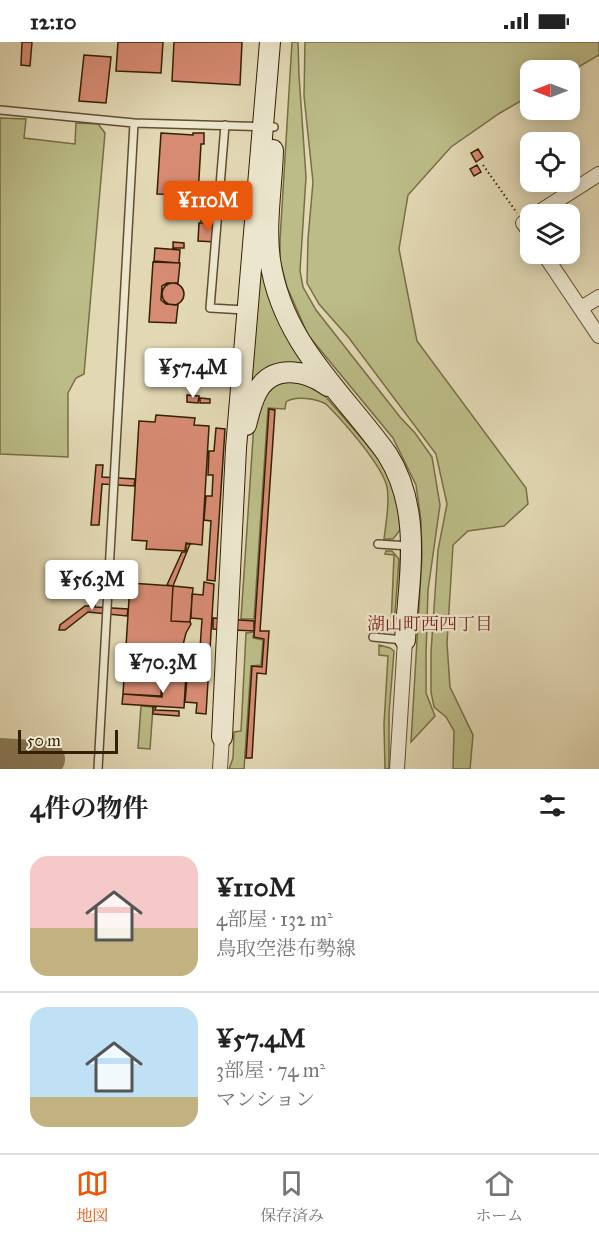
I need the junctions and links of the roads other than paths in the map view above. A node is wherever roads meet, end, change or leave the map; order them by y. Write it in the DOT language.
graph roads {
  1 [pos="270,42"];
  2 [pos="277,42"];
  3 [pos="0,111"];
  4 [pos="134,123"];
  5 [pos="225,125"];
  6 [pos="268,127"];
  7 [pos="599,174"];
  8 [pos="552,204"];
  9 [pos="551,264"];
  10 [pos="599,297"];
  11 [pos="581,308"];
  12 [pos="247,310"];
  13 [pos="599,336"];
  14 [pos="338,394"];
  15 [pos="234,478"];
  16 [pos="378,544"];
  17 [pos="411,546"];
  18 [pos="373,637"];
  19 [pos="405,640"];
  20 [pos="222,737"];
  21 [pos="98,769"];
  22 [pos="220,769"];
  23 [pos="396,769"];
  1 -- 6 [label="street"];
  2 -- 6 [label="street"];
  3 -- 4 [label="lane"];
  4 -- 5 [label="lane"];
  4 -- 21 [label="lane"];
  5 -- 6 [label="lane"];
  5 -- 12 [label="lane"];
  6 -- 12 [label="street"];
  6 -- 14 [label="street"];
  7 -- 8 [label="street"];
  9 -- 11 [label="street"];
  10 -- 11 [label="street"];
  11 -- 13 [label="street"];
  12 -- 15 [label="street"];
  14 -- 15 [label="street"];
  14 -- 17 [label="street"];
  15 -- 20 [label="street"];
  16 -- 17 [label="lane"];
  17 -- 19 [label="street"];
  18 -- 19 [label="lane"];
  19 -- 23 [label="street"];
  20 -- 22 [label="street"];
}
